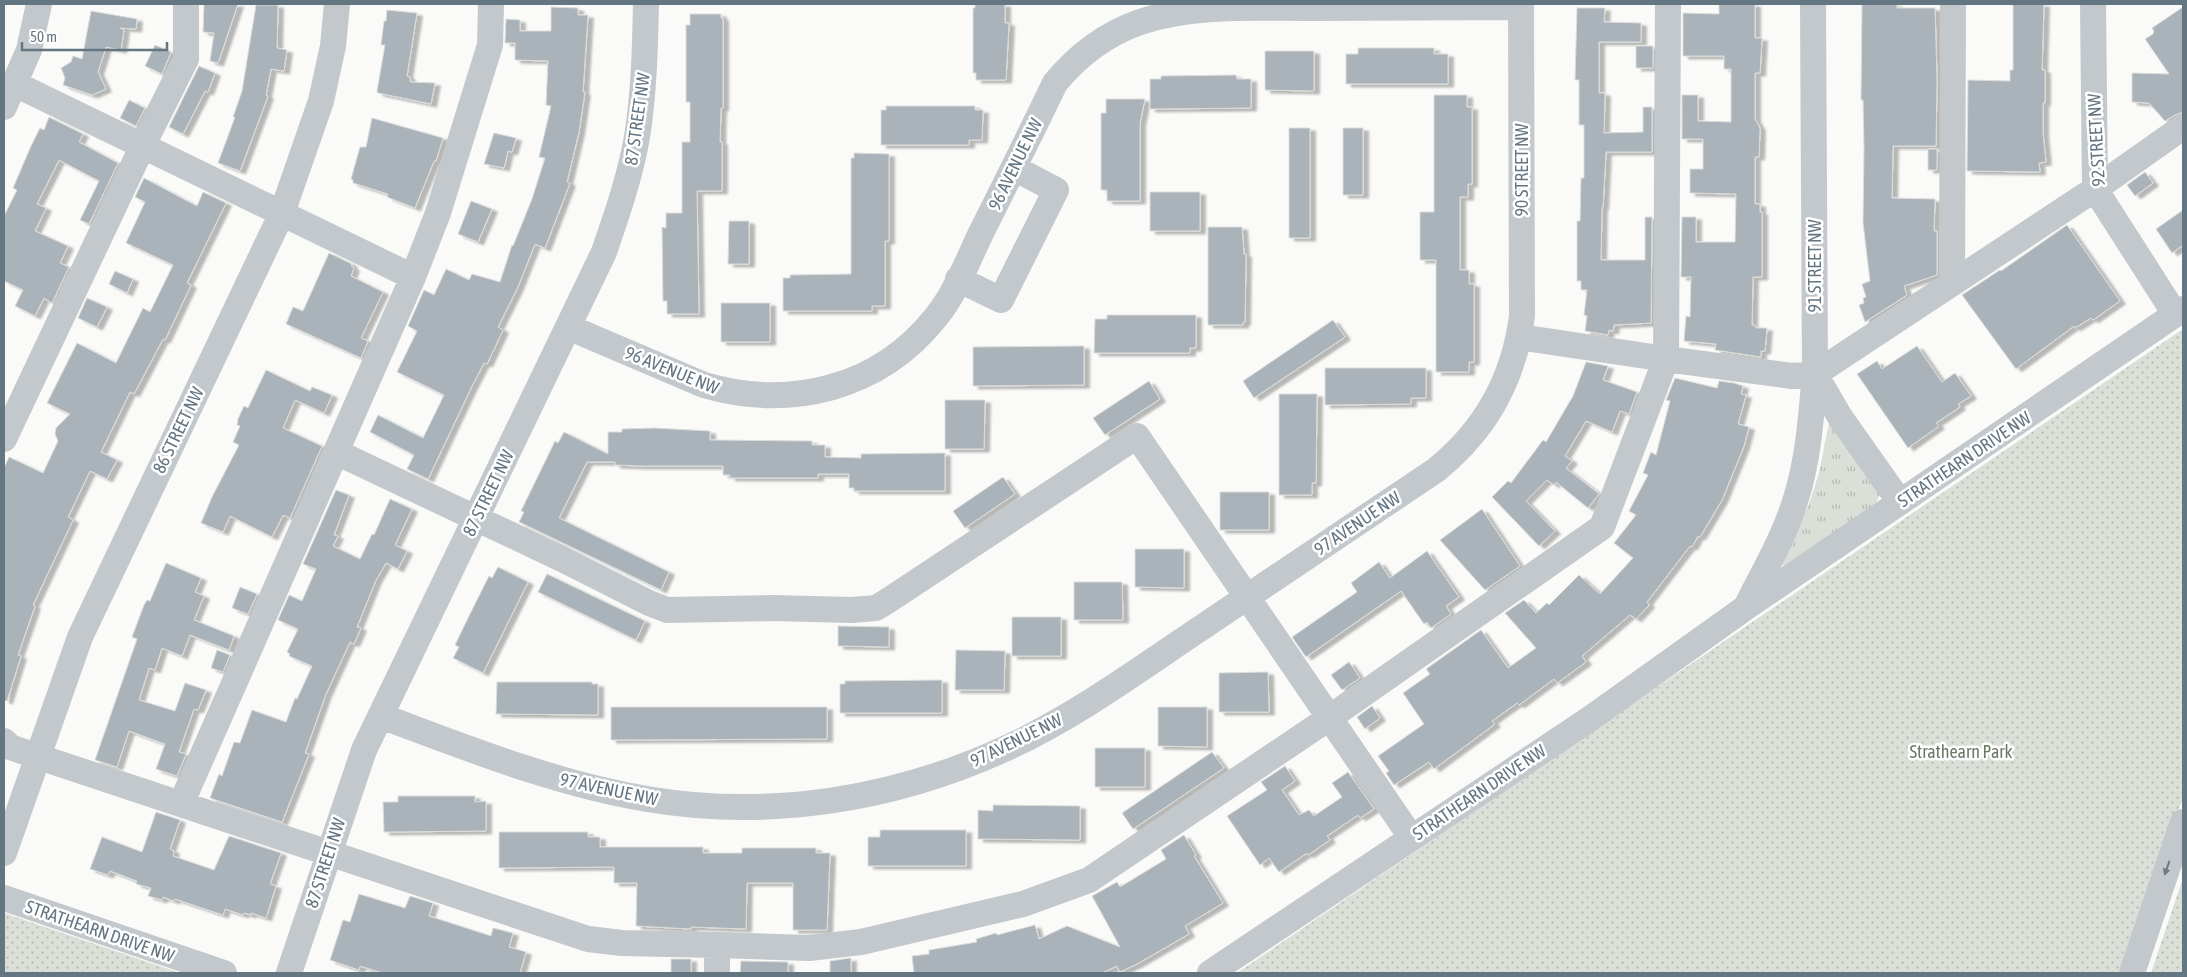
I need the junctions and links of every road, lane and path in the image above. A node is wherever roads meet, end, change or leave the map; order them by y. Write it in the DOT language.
graph roads {
  1 [pos="39,4"];
  2 [pos="186,4"];
  3 [pos="337,4"];
  4 [pos="492,4"];
  5 [pos="646,4"];
  6 [pos="1668,4"];
  7 [pos="1814,4"];
  8 [pos="1953,4"];
  9 [pos="2093,4"];
  10 [pos="1521,5"];
  11 [pos="15,84"];
  12 [pos="4,108"];
  13 [pos="2183,127"];
  14 [pos="143,145"];
  15 [pos="1014,168"];
  16 [pos="2095,189"];
  17 [pos="282,214"];
  18 [pos="413,277"];
  19 [pos="958,279"];
  20 [pos="1952,283"];
  21 [pos="2179,312"];
  22 [pos="568,327"];
  23 [pos="1519,336"];
  24 [pos="1666,359"];
  25 [pos="1815,374"];
  26 [pos="4,439"];
  27 [pos="336,452"];
  28 [pos="1900,502"];
  29 [pos="475,519"];
  30 [pos="1246,598"];
  31 [pos="1746,608"];
  32 [pos="381,716"];
  33 [pos="1329,718"];
  34 [pos="4,741"];
  35 [pos="38,757"];
  36 [pos="181,804"];
  37 [pos="2183,822"];
  38 [pos="1411,837"];
  39 [pos="4,853"];
  40 [pos="328,853"];
  41 [pos="4,898"];
  42 [pos="717,945"];
  43 [pos="224,973"];
  44 [pos="289,973"];
  45 [pos="717,973"];
  46 [pos="1210,973"];
  47 [pos="2132,973"];
  1 -- 11 [label="street"];
  2 -- 14 [label="street"];
  3 -- 17 [label="street, 86 STREET NW"];
  4 -- 18 [label="street"];
  5 -- 22 [label="street, 87 STREET NW"];
  6 -- 24 [label="street"];
  7 -- 25 [label="street, 91 STREET NW"];
  8 -- 20 [label="street"];
  9 -- 16 [label="street, 92 STREET NW"];
  10 -- 15 [label="street, 96 AVENUE NW"];
  10 -- 23 [label="street, 90 STREET NW"];
  11 -- 12 [label="street"];
  11 -- 14 [label="street"];
  13 -- 16 [label="street"];
  14 -- 17 [label="street"];
  14 -- 26 [label="street"];
  15 -- 19 [label="street, 96 AVENUE NW"];
  15 -- 19 [label="street"];
  16 -- 20 [label="street"];
  16 -- 21 [label="street, 92 STREET NW"];
  17 -- 18 [label="street"];
  17 -- 35 [label="street, 86 STREET NW"];
  18 -- 27 [label="street"];
  19 -- 22 [label="street, 96 AVENUE NW"];
  20 -- 25 [label="street"];
  21 -- 28 [label="street, STRATHEARN DRIVE NW"];
  22 -- 29 [label="street, 87 STREET NW"];
  23 -- 24 [label="street"];
  23 -- 30 [label="street, 97 AVENUE NW"];
  24 -- 25 [label="street"];
  24 -- 33 [label="street"];
  25 -- 28 [label="street"];
  25 -- 31 [label="street, STRATHEARN DRIVE NW"];
  27 -- 29 [label="street"];
  27 -- 36 [label="street"];
  28 -- 31 [label="street, STRATHEARN DRIVE NW"];
  29 -- 30 [label="street"];
  29 -- 32 [label="street, 87 STREET NW"];
  30 -- 32 [label="street, 97 AVENUE NW"];
  30 -- 33 [label="street"];
  31 -- 38 [label="street, STRATHEARN DRIVE NW"];
  32 -- 40 [label="street, 87 STREET NW"];
  33 -- 38 [label="street"];
  33 -- 42 [label="street"];
  34 -- 35 [label="street"];
  35 -- 36 [label="street"];
  35 -- 39 [label="street, 86 STREET NW"];
  36 -- 40 [label="street"];
  37 -- 47 [label="street, one-way"];
  38 -- 46 [label="street, STRATHEARN DRIVE NW"];
  40 -- 42 [label="street"];
  40 -- 44 [label="street, 87 STREET NW"];
  41 -- 43 [label="street, STRATHEARN DRIVE NW"];
  42 -- 45 [label="street"];
}
